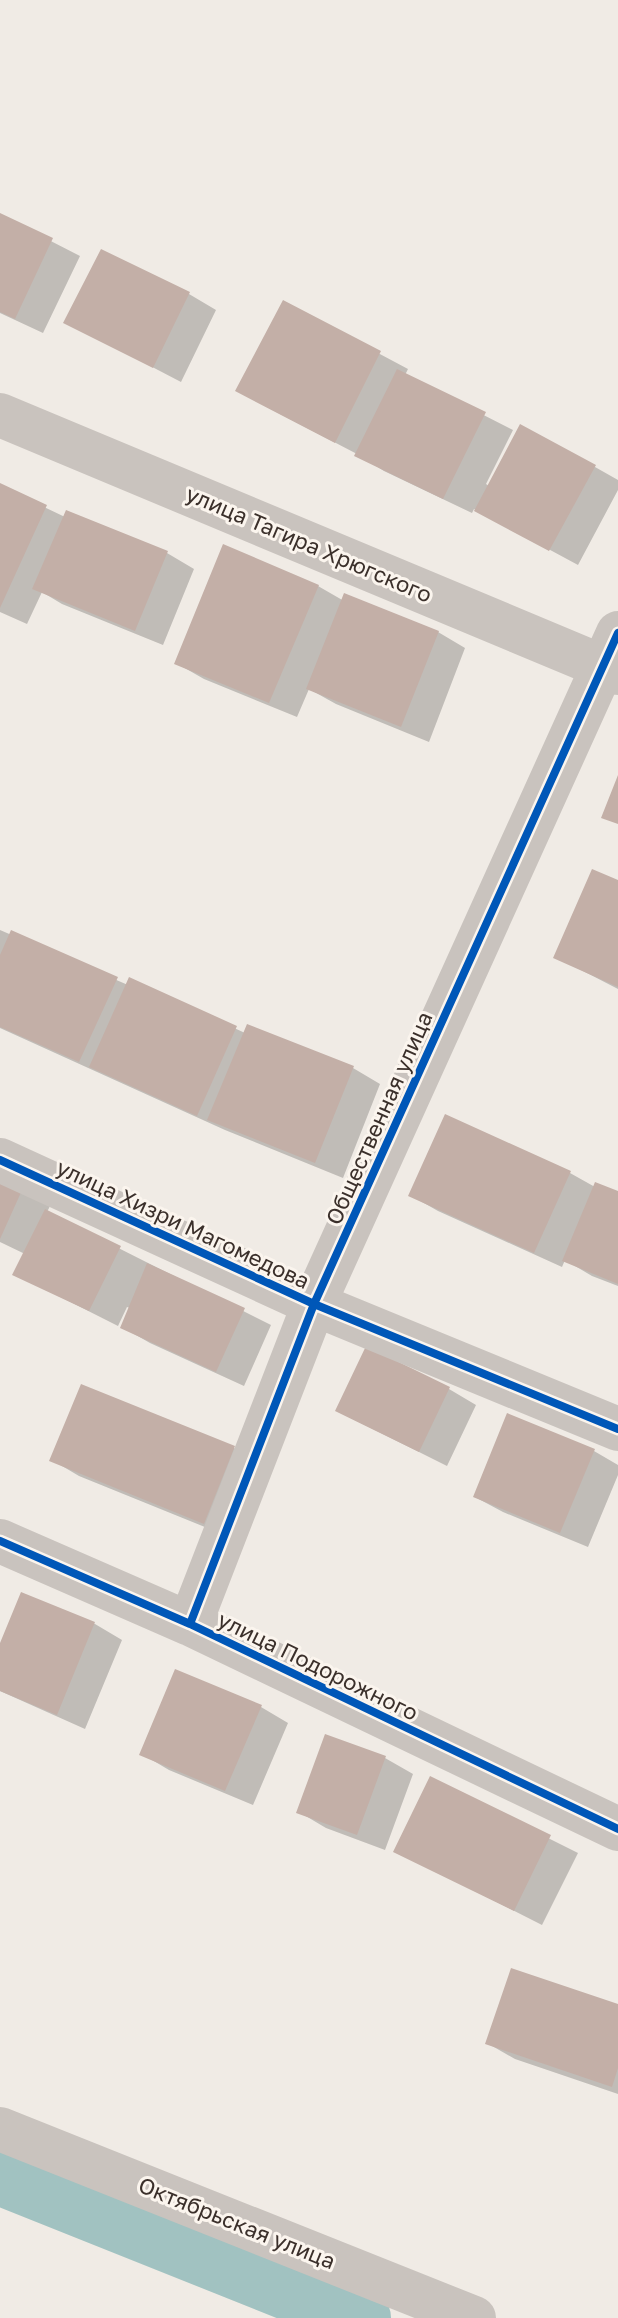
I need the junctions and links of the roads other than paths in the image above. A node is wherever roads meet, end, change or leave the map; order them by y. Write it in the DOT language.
graph roads {
  1 [pos="0,415"];
  2 [pos="613,658"];
  3 [pos="0,1160"];
  4 [pos="314,1304"];
  5 [pos="618,1429"];
  6 [pos="0,1541"];
  7 [pos="190,1624"];
  8 [pos="618,1829"];
  9 [pos="0,2129"];
  10 [pos="474,2318"];
  1 -- 2 [label="street, улица Тагира Хрюгского"];
  2 -- 4 [label="street, Общественная улица"];
  3 -- 4 [label="street, улица Хизри Магомедова"];
  4 -- 5 [label="street, улица Хизри Магомедова"];
  4 -- 7 [label="street, Общественная улица"];
  6 -- 7 [label="street, улица Подорожного"];
  7 -- 8 [label="street, улица Подорожного"];
  9 -- 10 [label="street, Октябрьская улица"];
}
